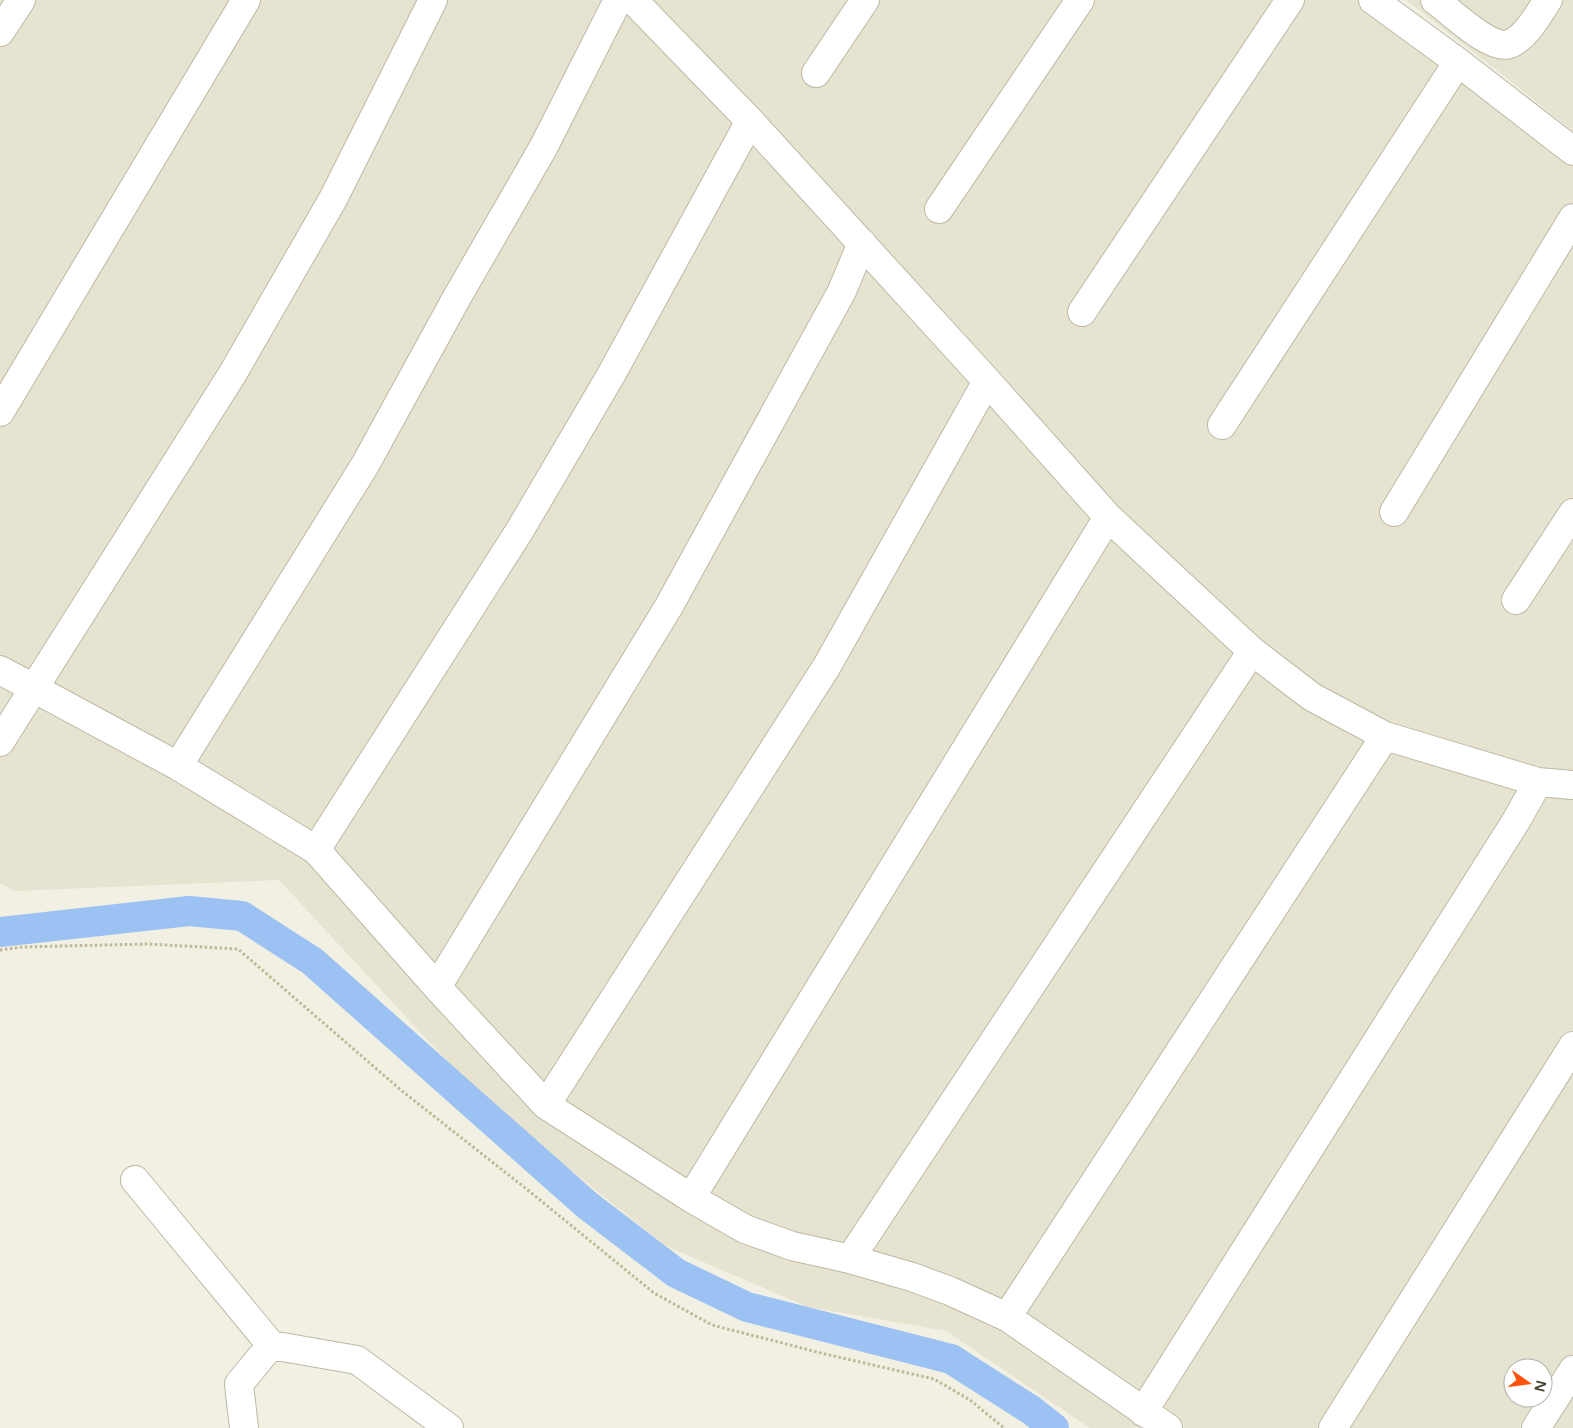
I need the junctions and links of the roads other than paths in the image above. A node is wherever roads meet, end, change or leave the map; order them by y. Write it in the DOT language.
graph roads {
  1 [pos="21,0"];
  2 [pos="246,0"];
  3 [pos="433,0"];
  4 [pos="618,0"];
  5 [pos="633,0"];
  6 [pos="865,0"];
  7 [pos="1080,0"];
  8 [pos="1290,0"];
  9 [pos="1373,0"];
  10 [pos="1435,0"];
  11 [pos="1548,0"];
  12 [pos="0,32"];
  13 [pos="1458,62"];
  14 [pos="816,73"];
  15 [pos="750,121"];
  16 [pos="1573,151"];
  17 [pos="939,209"];
  18 [pos="1573,218"];
  19 [pos="862,244"];
  20 [pos="1082,312"];
  21 [pos="987,381"];
  22 [pos="0,412"];
  23 [pos="1222,425"];
  24 [pos="1394,512"];
  25 [pos="1573,513"];
  26 [pos="1108,517"];
  27 [pos="1516,600"];
  28 [pos="1252,651"];
  29 [pos="0,670"];
  30 [pos="34,689"];
  31 [pos="1385,736"];
  32 [pos="0,742"];
  33 [pos="178,766"];
  34 [pos="1538,782"];
  35 [pos="1573,785"];
  36 [pos="316,850"];
  37 [pos="437,987"];
  38 [pos="1573,1046"];
  39 [pos="546,1105"];
  40 [pos="135,1180"];
  41 [pos="691,1198"];
  42 [pos="850,1259"];
  43 [pos="1006,1317"];
  44 [pos="271,1345"];
  45 [pos="1573,1370"];
  46 [pos="1143,1412"];
  47 [pos="244,1428"];
  48 [pos="450,1428"];
  49 [pos="1168,1428"];
  50 [pos="1332,1428"];
  51 [pos="1536,1428"];
  1 -- 12 [label="street"];
  2 -- 22 [label="street"];
  3 -- 30 [label="street"];
  4 -- 33 [label="street"];
  5 -- 15 [label="street"];
  6 -- 14 [label="street"];
  7 -- 17 [label="street"];
  8 -- 20 [label="street"];
  9 -- 13 [label="street"];
  10 -- 11 [label="street"];
  13 -- 16 [label="street"];
  13 -- 23 [label="street"];
  15 -- 19 [label="street"];
  15 -- 36 [label="street"];
  18 -- 24 [label="street"];
  19 -- 21 [label="street"];
  19 -- 37 [label="street"];
  21 -- 26 [label="street"];
  21 -- 39 [label="street"];
  25 -- 27 [label="street"];
  26 -- 28 [label="street"];
  26 -- 41 [label="street"];
  28 -- 31 [label="street"];
  28 -- 42 [label="street"];
  29 -- 30 [label="street"];
  30 -- 32 [label="street"];
  30 -- 33 [label="street"];
  31 -- 34 [label="street"];
  31 -- 43 [label="street"];
  33 -- 36 [label="street"];
  34 -- 35 [label="street"];
  34 -- 46 [label="street"];
  36 -- 37 [label="street"];
  37 -- 39 [label="street"];
  38 -- 50 [label="street"];
  39 -- 41 [label="street"];
  40 -- 44 [label="street"];
  41 -- 42 [label="street"];
  42 -- 43 [label="street"];
  43 -- 46 [label="street"];
  44 -- 47 [label="street"];
  44 -- 48 [label="street"];
  45 -- 51 [label="street"];
  46 -- 49 [label="street"];
}
